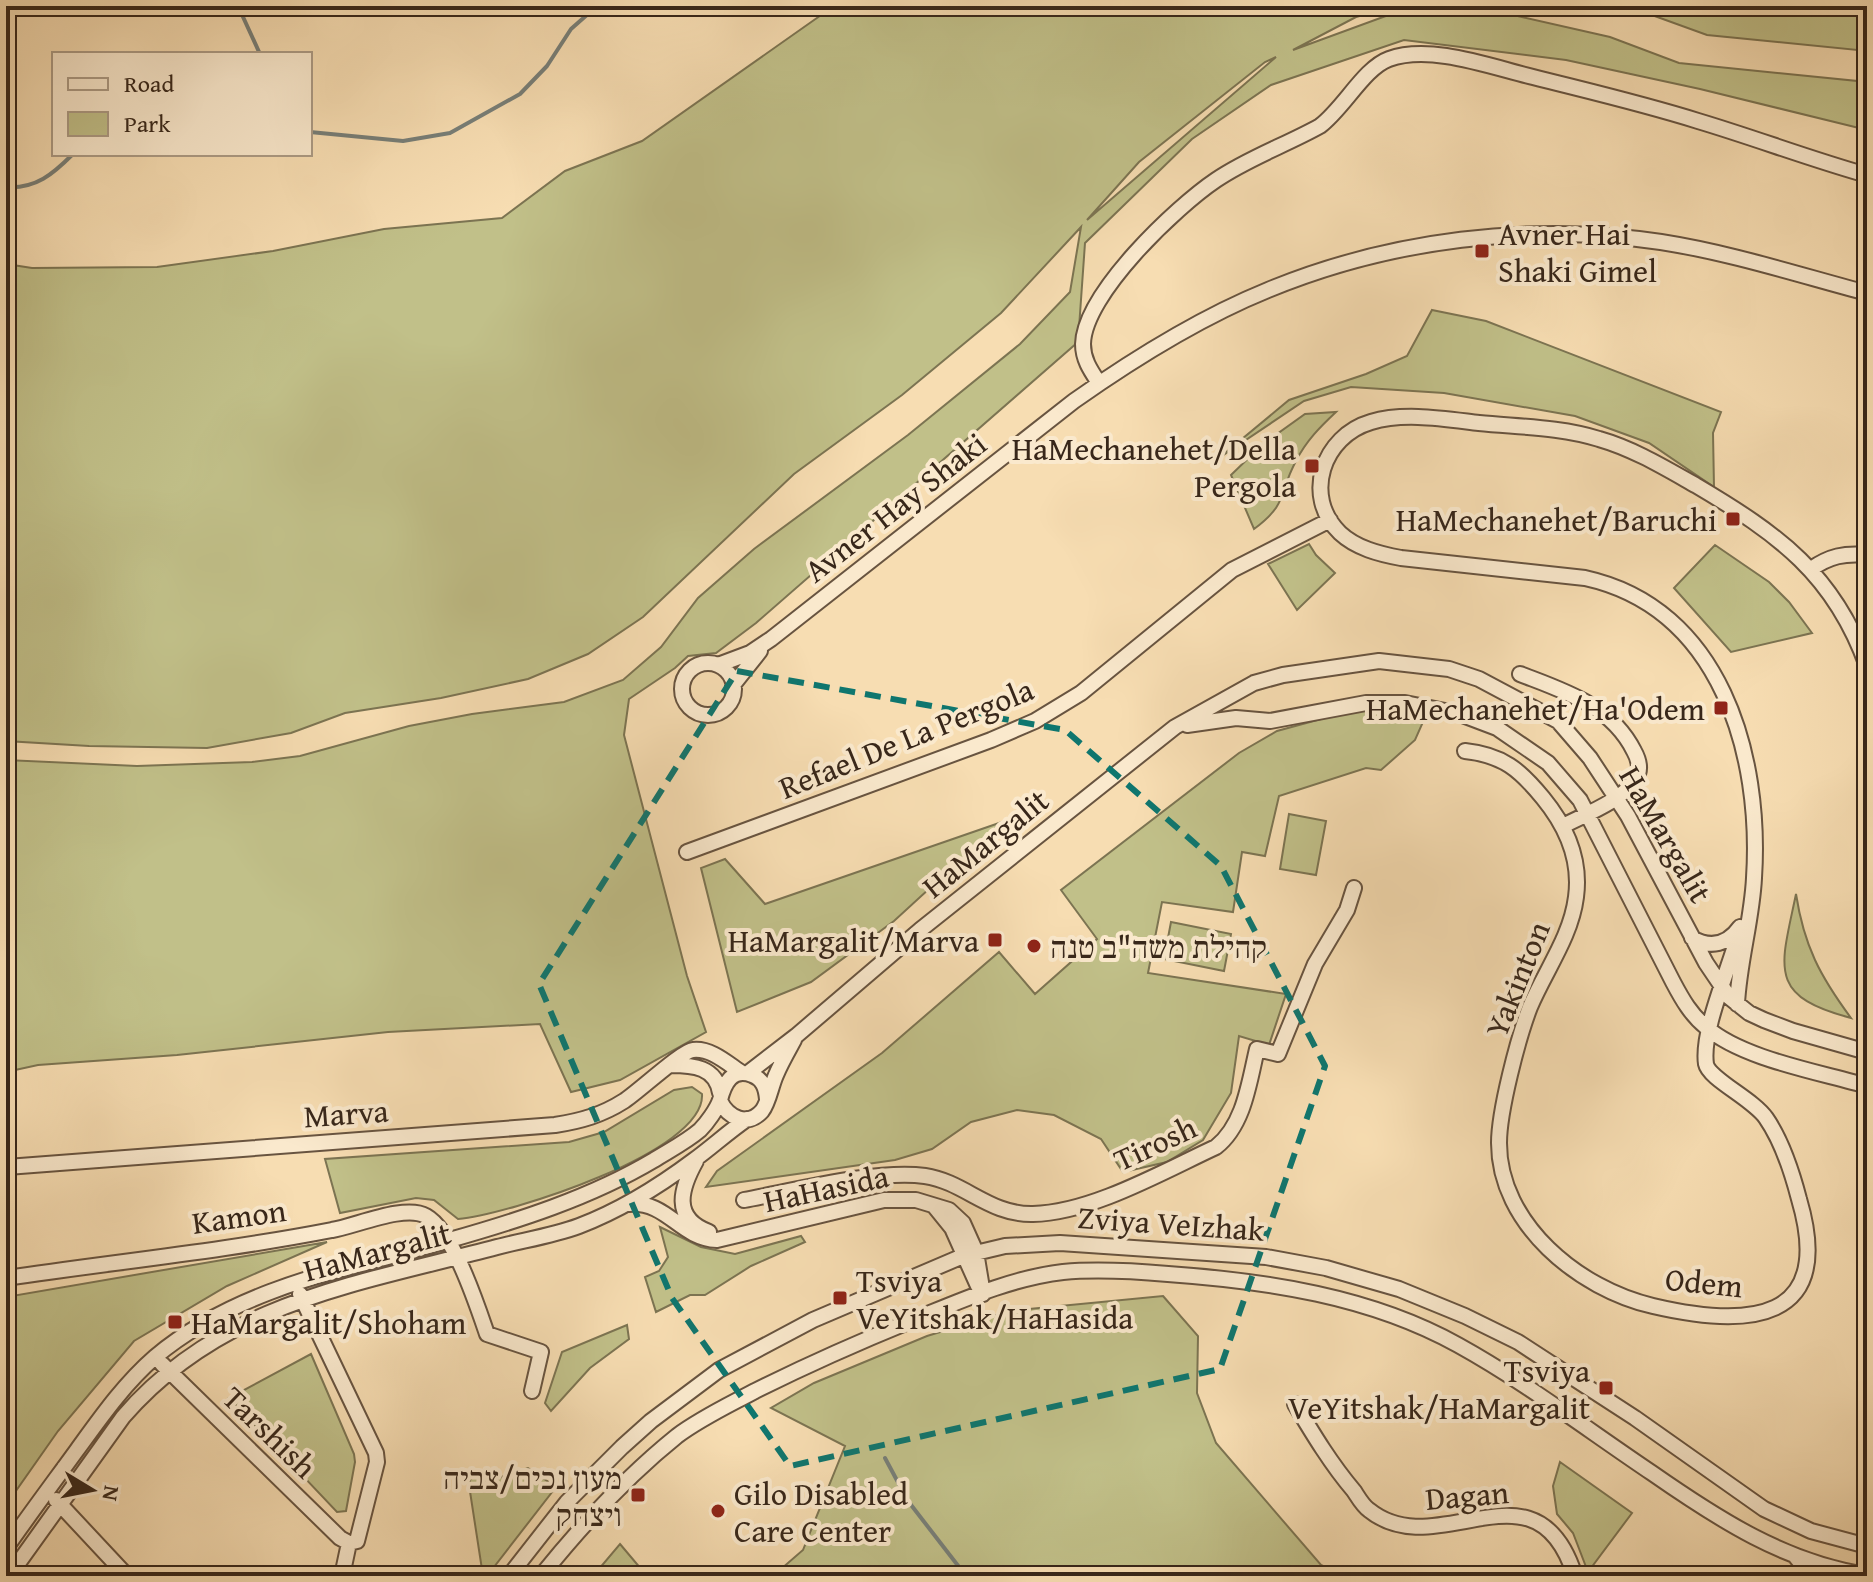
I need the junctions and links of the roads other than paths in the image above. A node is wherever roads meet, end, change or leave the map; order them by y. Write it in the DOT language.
graph roads {
  1 [pos="1867,175"];
  2 [pos="1867,293"];
  3 [pos="1099,383"];
  4 [pos="1330,520"];
  5 [pos="1867,555"];
  6 [pos="1811,569"];
  7 [pos="771,639"];
  8 [pos="718,665"];
  9 [pos="1867,666"];
  10 [pos="1520,674"];
  11 [pos="733,685"];
  12 [pos="1175,727"];
  13 [pos="1465,751"];
  14 [pos="1615,798"];
  15 [pos="1588,812"];
  16 [pos="1563,826"];
  17 [pos="687,852"];
  18 [pos="1755,855"];
  19 [pos="1354,888"];
  20 [pos="1740,927"];
  21 [pos="1692,938"];
  22 [pos="1722,989"];
  23 [pos="1740,1006"];
  24 [pos="1710,1031"];
  25 [pos="796,1036"];
  26 [pos="1729,1043"];
  27 [pos="1867,1052"];
  28 [pos="671,1065"];
  29 [pos="1707,1069"];
  30 [pos="745,1073"];
  31 [pos="1867,1086"];
  32 [pos="720,1097"];
  33 [pos="767,1099"];
  34 [pos="747,1119"];
  35 [pos="697,1159"];
  36 [pos="7,1167"];
  37 [pos="864,1179"];
  38 [pos="744,1200"];
  39 [pos="869,1203"];
  40 [pos="629,1204"];
  41 [pos="1518,1209"];
  42 [pos="733,1237"];
  43 [pos="448,1241"];
  44 [pos="970,1254"];
  45 [pos="456,1258"];
  46 [pos="6,1278"];
  47 [pos="294,1282"];
  48 [pos="983,1294"];
  49 [pos="302,1299"];
  50 [pos="155,1357"];
  51 [pos="167,1371"];
  52 [pos="532,1391"];
  53 [pos="1295,1404"];
  54 [pos="47,1491"];
  55 [pos="60,1505"];
  56 [pos="349,1543"];
  57 [pos="1867,1546"];
  58 [pos="6,1548"];
  59 [pos="1795,1556"];
  60 [pos="1831,1572"];
  61 [pos="1867,1575"];
  62 [pos="9,1576"];
  63 [pos="127,1576"];
  64 [pos="342,1576"];
  65 [pos="509,1576"];
  66 [pos="541,1576"];
  67 [pos="1575,1576"];
  68 [pos="1805,1576"];
  1 -- 3 [label="street"];
  2 -- 3 [label="street, Avner Hay Shaki"];
  3 -- 7 [label="street, Avner Hay Shaki"];
  4 -- 6 [label="street"];
  4 -- 17 [label="street, Refael De La Pergola"];
  4 -- 18 [label="street"];
  5 -- 6 [label="street"];
  6 -- 9 [label="street"];
  7 -- 8 [label="street, Avner Hay Shaki"];
  7 -- 11 [label="street, Avner Hay Shaki"];
  8 -- 11 [label="street"];
  8 -- 11 [label="street"];
  10 -- 14 [label="street"];
  12 -- 14 [label="street, HaMargalit"];
  12 -- 15 [label="street, HaMargalit"];
  12 -- 25 [label="street, HaMargalit"];
  13 -- 16 [label="street"];
  14 -- 15 [label="street"];
  14 -- 21 [label="street, HaMargalit"];
  15 -- 16 [label="street"];
  15 -- 24 [label="street, HaMargalit"];
  16 -- 41 [label="street, Yakinton"];
  18 -- 20 [label="street"];
  18 -- 23 [label="street"];
  19 -- 37 [label="street, Tirosh"];
  20 -- 21 [label="street"];
  20 -- 22 [label="street"];
  21 -- 22 [label="street, HaMargalit"];
  22 -- 23 [label="street, HaMargalit"];
  22 -- 24 [label="street"];
  23 -- 24 [label="street"];
  23 -- 27 [label="street, HaMargalit"];
  24 -- 26 [label="street, HaMargalit"];
  24 -- 29 [label="street"];
  25 -- 30 [label="street, HaMargalit"];
  25 -- 33 [label="street, HaMargalit"];
  26 -- 29 [label="street"];
  26 -- 31 [label="street, HaMargalit"];
  28 -- 30 [label="street, Marva"];
  28 -- 32 [label="street"];
  28 -- 36 [label="street, Marva"];
  29 -- 41 [label="street, Odem"];
  30 -- 32 [label="street"];
  30 -- 33 [label="street"];
  32 -- 34 [label="street"];
  32 -- 43 [label="street, HaMargalit"];
  33 -- 34 [label="street"];
  34 -- 35 [label="street, HaMargalit"];
  35 -- 40 [label="street, HaMargalit"];
  35 -- 42 [label="street, HaHasida"];
  37 -- 38 [label="street, Tirosh"];
  37 -- 39 [label="street"];
  39 -- 42 [label="street, HaHasida"];
  39 -- 44 [label="street, HaHasida"];
  40 -- 42 [label="street, HaHasida"];
  40 -- 45 [label="street, HaMargalit"];
  43 -- 45 [label="street, Kamon"];
  43 -- 46 [label="street, Kamon"];
  43 -- 47 [label="street, HaMargalit"];
  44 -- 48 [label="street, HaHasida"];
  44 -- 57 [label="street, Zviya VeIzhak"];
  44 -- 65 [label="street, Zviya VeIzhak"];
  45 -- 49 [label="street, HaMargalit"];
  45 -- 52 [label="street, Kamon"];
  47 -- 49 [label="street"];
  47 -- 50 [label="street, HaMargalit"];
  48 -- 59 [label="street, Zviya VeIzhak"];
  48 -- 66 [label="street, Zviya VeIzhak"];
  49 -- 51 [label="street, HaMargalit"];
  49 -- 56 [label="street"];
  50 -- 51 [label="street, Tarshish"];
  50 -- 54 [label="street, HaMargalit"];
  51 -- 55 [label="street, HaMargalit"];
  51 -- 56 [label="street, Tarshish"];
  53 -- 67 [label="street, Dagan"];
  54 -- 55 [label="street"];
  54 -- 58 [label="street, HaMargalit"];
  55 -- 62 [label="street, HaMargalit"];
  55 -- 63 [label="street"];
  56 -- 64 [label="street"];
  59 -- 60 [label="street, Zviya VeIzhak"];
  59 -- 68 [label="street"];
  60 -- 61 [label="street, Zviya VeIzhak"];
}
